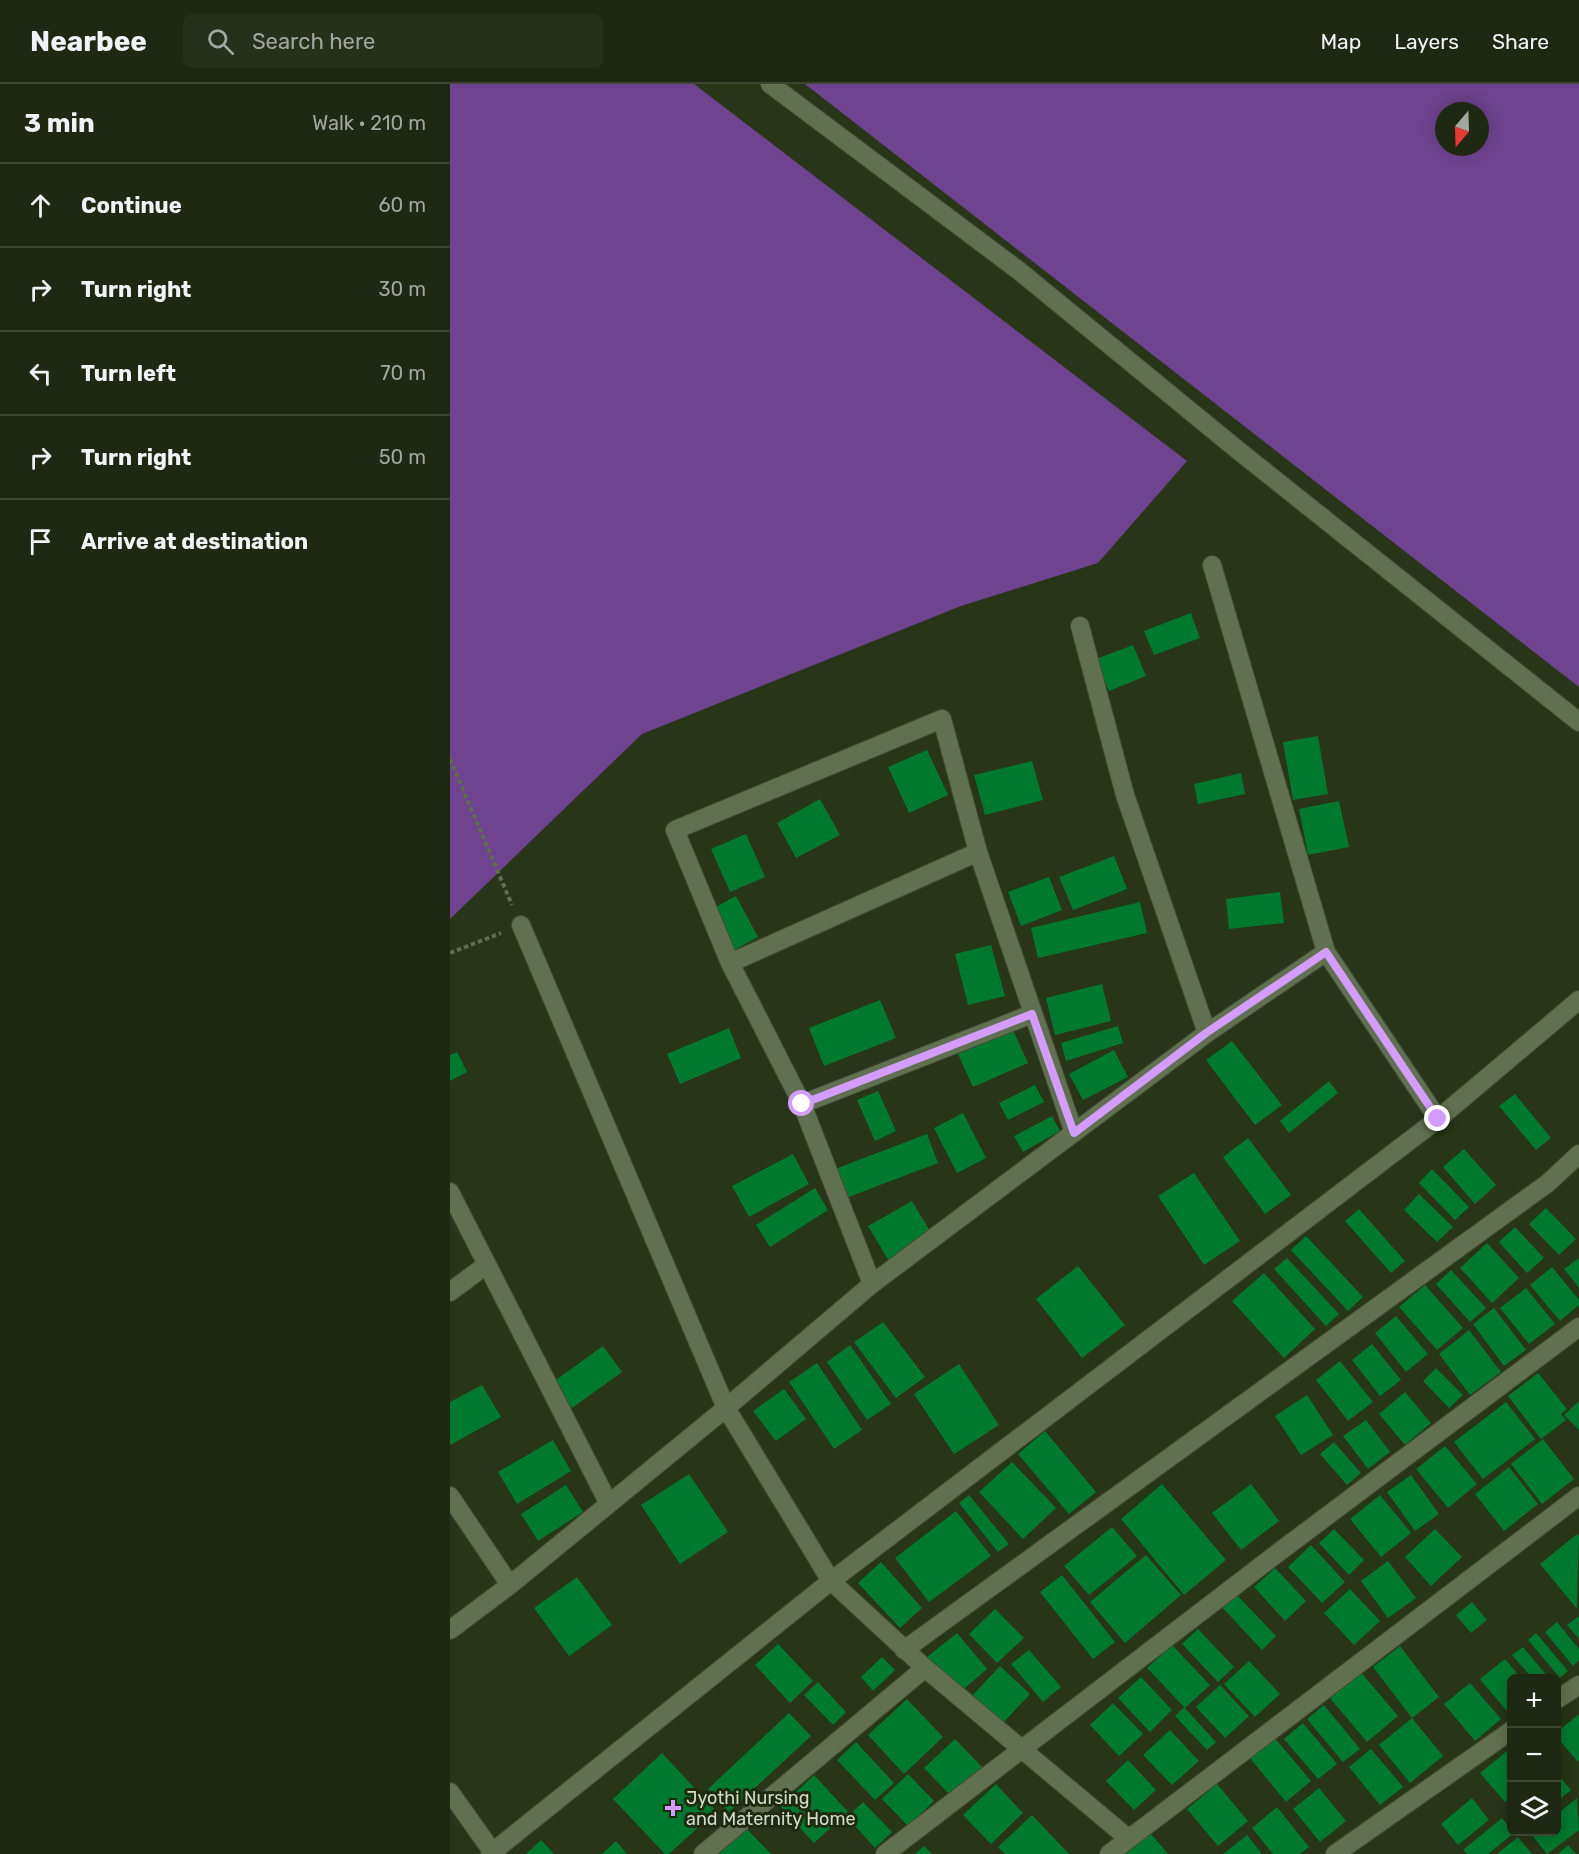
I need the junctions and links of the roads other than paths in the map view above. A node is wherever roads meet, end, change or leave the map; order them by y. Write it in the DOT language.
graph roads {
  1 [pos="770,84"];
  2 [pos="1212,565"];
  3 [pos="1080,626"];
  4 [pos="1579,723"];
  5 [pos="978,852"];
  6 [pos="520,926"];
  7 [pos="1326,952"];
  8 [pos="730,963"];
  9 [pos="1579,1000"];
  10 [pos="1032,1014"];
  11 [pos="1206,1033"];
  12 [pos="802,1104"];
  13 [pos="1438,1119"];
  14 [pos="1074,1133"];
  15 [pos="1579,1154"];
  16 [pos="450,1192"];
  17 [pos="486,1266"];
  18 [pos="872,1284"];
  19 [pos="450,1292"];
  20 [pos="1579,1327"];
  21 [pos="726,1408"];
  22 [pos="450,1496"];
  23 [pos="1579,1496"];
  24 [pos="609,1504"];
  25 [pos="831,1581"];
  26 [pos="510,1585"];
  27 [pos="450,1630"];
  28 [pos="904,1650"];
  29 [pos="924,1668"];
  30 [pos="1579,1685"];
  31 [pos="1561,1697"];
  32 [pos="1507,1734"];
  33 [pos="1022,1751"];
  34 [pos="450,1792"];
  35 [pos="1129,1839"];
  36 [pos="492,1853"];
  37 [pos="703,1854"];
  38 [pos="885,1854"];
  39 [pos="1109,1854"];
  40 [pos="1335,1854"];
  1 -- 4 [label="street"];
  2 -- 7 [label="street"];
  3 -- 11 [label="street"];
  5 -- 8 [label="street"];
  5 -- 8 [label="street"];
  5 -- 10 [label="street"];
  6 -- 21 [label="street"];
  7 -- 11 [label="street"];
  7 -- 13 [label="street"];
  8 -- 12 [label="street"];
  9 -- 13 [label="street"];
  10 -- 12 [label="street"];
  10 -- 14 [label="street"];
  11 -- 14 [label="street"];
  12 -- 18 [label="street"];
  13 -- 25 [label="street"];
  14 -- 18 [label="street"];
  15 -- 28 [label="street"];
  16 -- 17 [label="street"];
  17 -- 19 [label="street"];
  17 -- 24 [label="street"];
  18 -- 21 [label="street"];
  20 -- 33 [label="street"];
  21 -- 24 [label="street"];
  21 -- 25 [label="street"];
  22 -- 26 [label="street"];
  23 -- 35 [label="street"];
  24 -- 26 [label="street"];
  25 -- 28 [label="street"];
  25 -- 36 [label="street"];
  26 -- 27 [label="street"];
  28 -- 29 [label="street"];
  29 -- 33 [label="street"];
  29 -- 37 [label="street"];
  30 -- 31 [label="street"];
  32 -- 40 [label="street"];
  33 -- 35 [label="street"];
  33 -- 38 [label="street"];
  34 -- 36 [label="street"];
  35 -- 39 [label="street"];
}
